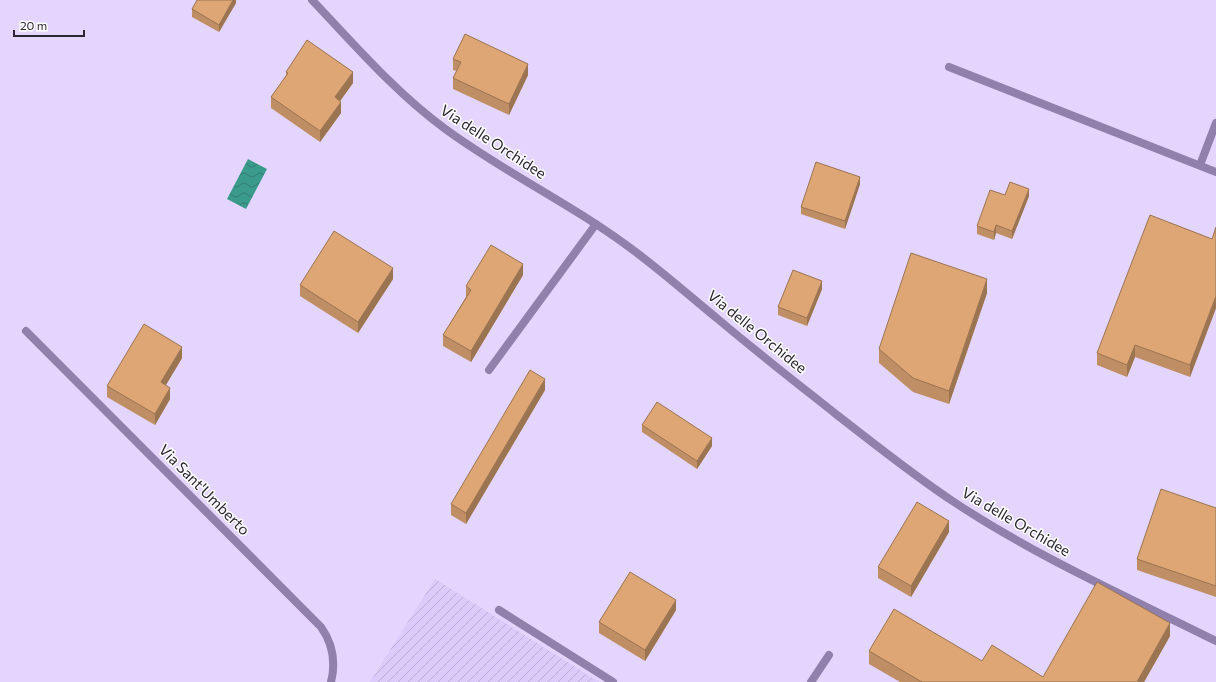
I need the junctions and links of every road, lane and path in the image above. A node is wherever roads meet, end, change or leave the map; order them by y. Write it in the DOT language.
graph roads {
  1 [pos="312,0"];
  2 [pos="949,67"];
  3 [pos="1216,123"];
  4 [pos="1200,165"];
  5 [pos="1216,172"];
  6 [pos="596,224"];
  7 [pos="26,331"];
  8 [pos="489,370"];
  9 [pos="499,610"];
  10 [pos="1216,641"];
  11 [pos="829,655"];
  12 [pos="331,682"];
  13 [pos="613,682"];
  14 [pos="812,682"];
  1 -- 6 [label="street, Via delle Orchidee"];
  2 -- 4 [label="street"];
  3 -- 4 [label="street"];
  4 -- 5 [label="street"];
  6 -- 8 [label="street"];
  6 -- 10 [label="street, Via delle Orchidee"];
  7 -- 12 [label="street, Via Sant'Umberto"];
  9 -- 13 [label="street"];
  11 -- 14 [label="street"];
}
